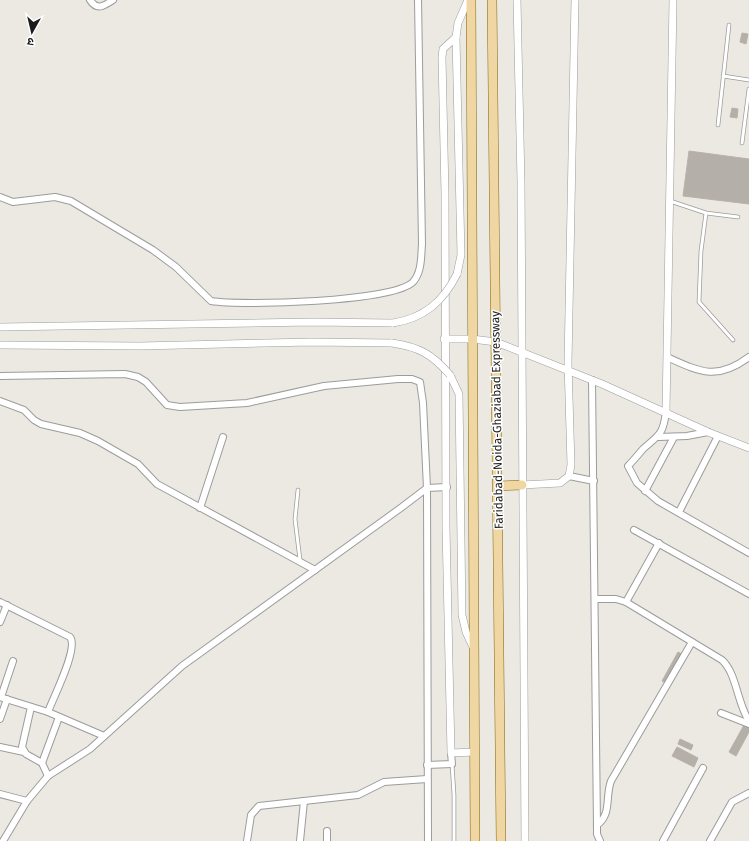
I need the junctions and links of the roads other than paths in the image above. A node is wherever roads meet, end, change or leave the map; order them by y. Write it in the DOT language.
graph roads {
  1 [pos="90,0"];
  2 [pos="113,0"];
  3 [pos="418,0"];
  4 [pos="468,0"];
  5 [pos="471,0"];
  6 [pos="492,0"];
  7 [pos="517,0"];
  8 [pos="575,0"];
  9 [pos="674,0"];
  10 [pos="729,25"];
  11 [pos="456,37"];
  12 [pos="723,76"];
  13 [pos="749,80"];
  14 [pos="749,89"];
  15 [pos="718,126"];
  16 [pos="742,143"];
  17 [pos="0,197"];
  18 [pos="670,201"];
  19 [pos="706,213"];
  20 [pos="738,217"];
  21 [pos="0,327"];
  22 [pos="444,339"];
  23 [pos="472,339"];
  24 [pos="733,340"];
  25 [pos="496,342"];
  26 [pos="0,345"];
  27 [pos="522,352"];
  28 [pos="667,357"];
  29 [pos="749,357"];
  30 [pos="445,368"];
  31 [pos="569,371"];
  32 [pos="0,376"];
  33 [pos="592,380"];
  34 [pos="0,401"];
  35 [pos="666,412"];
  36 [pos="708,432"];
  37 [pos="718,436"];
  38 [pos="223,437"];
  39 [pos="659,437"];
  40 [pos="674,437"];
  41 [pos="749,448"];
  42 [pos="569,476"];
  43 [pos="594,481"];
  44 [pos="447,486"];
  45 [pos="498,486"];
  46 [pos="522,486"];
  47 [pos="427,488"];
  48 [pos="298,490"];
  49 [pos="645,491"];
  50 [pos="200,508"];
  51 [pos="679,512"];
  52 [pos="634,530"];
  53 [pos="659,542"];
  54 [pos="749,552"];
  55 [pos="300,562"];
  56 [pos="315,570"];
  57 [pos="749,594"];
  58 [pos="595,599"];
  59 [pos="0,602"];
  60 [pos="626,602"];
  61 [pos="7,605"];
  62 [pos="0,622"];
  63 [pos="692,642"];
  64 [pos="474,649"];
  65 [pos="13,660"];
  66 [pos="3,697"];
  67 [pos="31,707"];
  68 [pos="48,712"];
  69 [pos="721,713"];
  70 [pos="59,717"];
  71 [pos="0,719"];
  72 [pos="749,721"];
  73 [pos="749,724"];
  74 [pos="104,736"];
  75 [pos="0,747"];
  76 [pos="24,752"];
  77 [pos="475,752"];
  78 [pos="451,753"];
  79 [pos="42,763"];
  80 [pos="452,764"];
  81 [pos="427,765"];
  82 [pos="703,768"];
  83 [pos="48,776"];
  84 [pos="427,779"];
  85 [pos="749,793"];
  86 [pos="0,794"];
  87 [pos="304,800"];
  88 [pos="26,801"];
  89 [pos="597,825"];
  90 [pos="328,831"];
  91 [pos="6,840"];
  92 [pos="247,841"];
  93 [pos="300,841"];
  94 [pos="326,841"];
  95 [pos="428,841"];
  96 [pos="454,841"];
  97 [pos="475,841"];
  98 [pos="501,841"];
  99 [pos="525,841"];
  100 [pos="600,841"];
  101 [pos="663,841"];
  102 [pos="710,841"];
  1 -- 2 [label="street"];
  3 -- 17 [label="street"];
  4 -- 11 [label="street"];
  5 -- 23 [label="main road, Faridabad-Noida-Ghaziabad Expressway"];
  6 -- 25 [label="main road, Faridabad-Noida-Ghaziabad Expressway"];
  7 -- 27 [label="street"];
  8 -- 31 [label="street"];
  9 -- 18 [label="street"];
  10 -- 12 [label="lane"];
  11 -- 21 [label="street, bridge"];
  11 -- 22 [label="street"];
  12 -- 13 [label="lane"];
  12 -- 15 [label="lane"];
  14 -- 16 [label="lane"];
  18 -- 19 [label="lane"];
  18 -- 28 [label="street"];
  19 -- 20 [label="lane"];
  19 -- 24 [label="lane"];
  22 -- 23 [label="street"];
  22 -- 30 [label="street"];
  23 -- 25 [label="street"];
  23 -- 64 [label="main road, Faridabad-Noida-Ghaziabad Expressway"];
  25 -- 27 [label="street"];
  25 -- 45 [label="main road, Faridabad-Noida-Ghaziabad Expressway"];
  26 -- 30 [label="street, bridge"];
  27 -- 31 [label="street"];
  27 -- 46 [label="street"];
  28 -- 29 [label="street"];
  28 -- 35 [label="street"];
  30 -- 44 [label="street"];
  30 -- 64 [label="street, bridge"];
  31 -- 33 [label="street"];
  31 -- 42 [label="street"];
  32 -- 47 [label="street"];
  33 -- 35 [label="street"];
  33 -- 43 [label="street"];
  34 -- 50 [label="street"];
  35 -- 36 [label="street"];
  35 -- 39 [label="street"];
  36 -- 37 [label="street"];
  36 -- 40 [label="street"];
  37 -- 41 [label="street"];
  37 -- 51 [label="street"];
  38 -- 50 [label="street"];
  39 -- 40 [label="street"];
  39 -- 49 [label="street"];
  40 -- 49 [label="street"];
  42 -- 43 [label="street"];
  42 -- 46 [label="street"];
  43 -- 58 [label="street"];
  44 -- 47 [label="street"];
  44 -- 78 [label="street"];
  45 -- 46 [label="main road"];
  45 -- 98 [label="main road, Faridabad-Noida-Ghaziabad Expressway"];
  46 -- 99 [label="street"];
  47 -- 56 [label="street"];
  47 -- 81 [label="street"];
  48 -- 55 [label="lane"];
  49 -- 51 [label="street"];
  50 -- 55 [label="street"];
  51 -- 54 [label="street"];
  52 -- 53 [label="street"];
  53 -- 57 [label="street"];
  53 -- 60 [label="street"];
  55 -- 56 [label="street"];
  56 -- 74 [label="street"];
  58 -- 60 [label="street"];
  58 -- 89 [label="street"];
  59 -- 61 [label="street"];
  60 -- 63 [label="street"];
  61 -- 62 [label="street"];
  61 -- 68 [label="street"];
  63 -- 72 [label="street"];
  63 -- 89 [label="street"];
  64 -- 77 [label="main road, Faridabad-Noida-Ghaziabad Expressway"];
  65 -- 66 [label="street"];
  66 -- 67 [label="street"];
  66 -- 71 [label="street"];
  67 -- 68 [label="street"];
  67 -- 76 [label="street"];
  68 -- 70 [label="street"];
  69 -- 73 [label="street"];
  70 -- 74 [label="street"];
  70 -- 79 [label="street"];
  74 -- 83 [label="street"];
  75 -- 76 [label="street"];
  76 -- 79 [label="street"];
  77 -- 78 [label="street"];
  77 -- 97 [label="main road, Faridabad-Noida-Ghaziabad Expressway"];
  78 -- 80 [label="street"];
  79 -- 83 [label="street"];
  80 -- 81 [label="street"];
  80 -- 96 [label="lane"];
  81 -- 84 [label="street"];
  82 -- 101 [label="street"];
  83 -- 88 [label="street"];
  84 -- 87 [label="street"];
  84 -- 95 [label="street"];
  85 -- 102 [label="street"];
  86 -- 88 [label="street"];
  87 -- 92 [label="street"];
  87 -- 93 [label="street"];
  88 -- 91 [label="street"];
  89 -- 100 [label="street"];
  90 -- 94 [label="street"];
}
